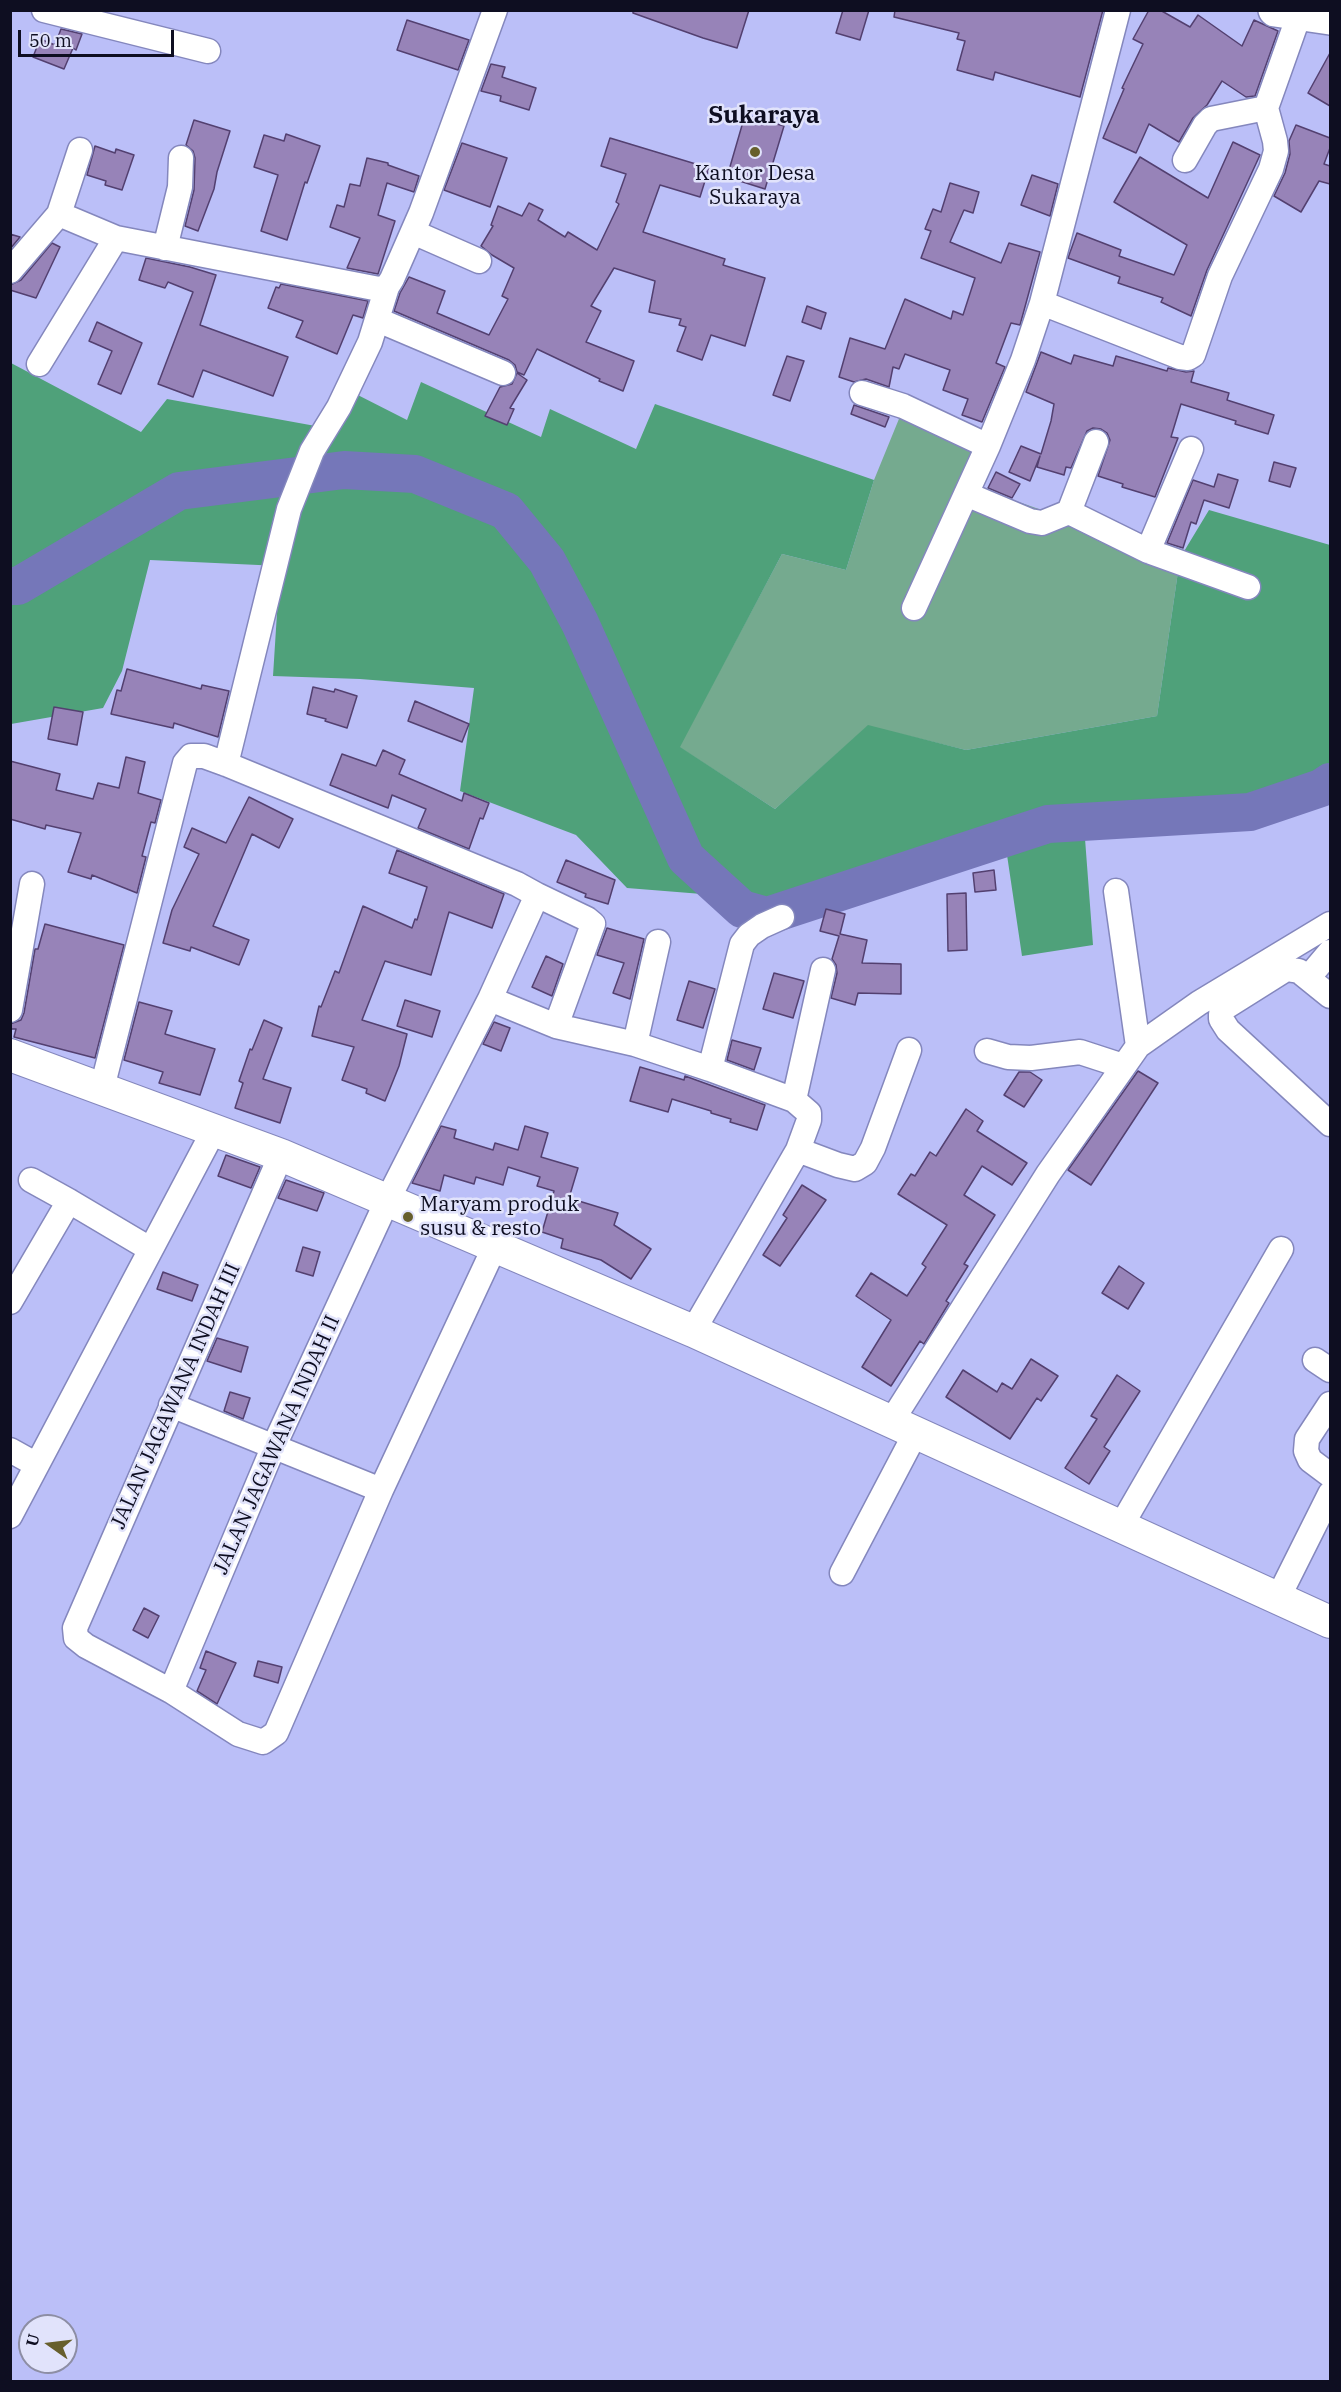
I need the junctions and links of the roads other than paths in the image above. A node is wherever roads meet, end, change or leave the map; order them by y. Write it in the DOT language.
graph roads {
  1 [pos="44,10"];
  2 [pos="495,10"];
  3 [pos="1118,10"];
  4 [pos="1307,14"];
  5 [pos="208,51"];
  6 [pos="1266,108"];
  7 [pos="80,150"];
  8 [pos="181,158"];
  9 [pos="1185,160"];
  10 [pos="59,214"];
  11 [pos="413,232"];
  12 [pos="116,238"];
  13 [pos="165,248"];
  14 [pos="479,261"];
  15 [pos="10,271"];
  16 [pos="387,287"];
  17 [pos="1042,303"];
  18 [pos="378,320"];
  19 [pos="39,364"];
  20 [pos="503,373"];
  21 [pos="862,393"];
  22 [pos="1096,442"];
  23 [pos="988,446"];
  24 [pos="1191,448"];
  25 [pos="966,494"];
  26 [pos="1068,512"];
  27 [pos="1148,551"];
  28 [pos="1248,586"];
  29 [pos="914,608"];
  30 [pos="226,764"];
  31 [pos="32,884"];
  32 [pos="1116,891"];
  33 [pos="537,895"];
  34 [pos="782,917"];
  35 [pos="1330,924"];
  36 [pos="658,942"];
  37 [pos="1330,952"];
  38 [pos="823,970"];
  39 [pos="1308,978"];
  40 [pos="1330,996"];
  41 [pos="490,999"];
  42 [pos="10,1010"];
  43 [pos="556,1026"];
  44 [pos="635,1044"];
  45 [pos="1138,1046"];
  46 [pos="909,1050"];
  47 [pos="987,1051"];
  48 [pos="10,1055"];
  49 [pos="1123,1066"];
  50 [pos="710,1069"];
  51 [pos="102,1088"];
  52 [pos="794,1100"];
  53 [pos="1330,1124"];
  54 [pos="214,1130"];
  55 [pos="798,1150"];
  56 [pos="281,1155"];
  57 [pos="31,1180"];
  58 [pos="69,1201"];
  59 [pos="387,1201"];
  60 [pos="495,1246"];
  61 [pos="1281,1248"];
  62 [pos="150,1249"];
  63 [pos="10,1302"];
  64 [pos="693,1331"];
  65 [pos="1330,1404"];
  66 [pos="171,1405"];
  67 [pos="903,1428"];
  68 [pos="273,1448"];
  69 [pos="10,1450"];
  70 [pos="37,1465"];
  71 [pos="1330,1475"];
  72 [pos="381,1490"];
  73 [pos="1330,1494"];
  74 [pos="10,1516"];
  75 [pos="1121,1526"];
  76 [pos="842,1573"];
  77 [pos="1278,1598"];
  78 [pos="1330,1622"];
  79 [pos="171,1691"];
  1 -- 5 [label="street"];
  2 -- 11 [label="street"];
  3 -- 17 [label="street"];
  4 -- 6 [label="street"];
  6 -- 9 [label="street"];
  6 -- 17 [label="street"];
  7 -- 10 [label="street"];
  8 -- 13 [label="street"];
  10 -- 12 [label="street"];
  10 -- 15 [label="street"];
  11 -- 14 [label="street"];
  11 -- 16 [label="street"];
  12 -- 13 [label="street"];
  12 -- 19 [label="street"];
  13 -- 16 [label="street"];
  16 -- 18 [label="street"];
  17 -- 23 [label="street"];
  18 -- 20 [label="street"];
  18 -- 30 [label="street"];
  21 -- 23 [label="street"];
  22 -- 26 [label="street"];
  23 -- 25 [label="street"];
  24 -- 27 [label="street"];
  25 -- 26 [label="street"];
  25 -- 29 [label="street"];
  26 -- 27 [label="street"];
  27 -- 28 [label="street"];
  30 -- 33 [label="street"];
  30 -- 51 [label="street"];
  31 -- 42 [label="street"];
  32 -- 45 [label="street"];
  33 -- 41 [label="street, JALAN JAGAWANA INDAH II"];
  33 -- 43 [label="street"];
  34 -- 50 [label="street"];
  35 -- 45 [label="street"];
  36 -- 44 [label="street"];
  37 -- 39 [label="street"];
  38 -- 52 [label="street"];
  39 -- 40 [label="street"];
  39 -- 53 [label="street"];
  41 -- 43 [label="street"];
  41 -- 59 [label="street, JALAN JAGAWANA INDAH II"];
  43 -- 44 [label="street"];
  44 -- 50 [label="street"];
  45 -- 49 [label="street"];
  46 -- 55 [label="street"];
  47 -- 49 [label="street"];
  48 -- 51 [label="street"];
  49 -- 67 [label="street"];
  50 -- 52 [label="street"];
  51 -- 54 [label="street"];
  52 -- 55 [label="street"];
  54 -- 56 [label="street"];
  54 -- 62 [label="street"];
  55 -- 64 [label="street"];
  56 -- 59 [label="street"];
  56 -- 66 [label="street, JALAN JAGAWANA INDAH III"];
  57 -- 58 [label="street"];
  58 -- 62 [label="street"];
  58 -- 63 [label="street"];
  59 -- 60 [label="street"];
  59 -- 68 [label="street, JALAN JAGAWANA INDAH II"];
  60 -- 64 [label="street"];
  60 -- 72 [label="street"];
  61 -- 75 [label="street"];
  62 -- 70 [label="street"];
  64 -- 67 [label="street"];
  65 -- 71 [label="street"];
  66 -- 68 [label="street"];
  66 -- 79 [label="street, JALAN JAGAWANA INDAH III"];
  67 -- 75 [label="street"];
  67 -- 76 [label="street"];
  68 -- 72 [label="street"];
  68 -- 79 [label="street, JALAN JAGAWANA INDAH II"];
  69 -- 70 [label="street"];
  70 -- 74 [label="street"];
  72 -- 79 [label="street"];
  73 -- 77 [label="street"];
  75 -- 77 [label="street"];
  77 -- 78 [label="street"];
}
